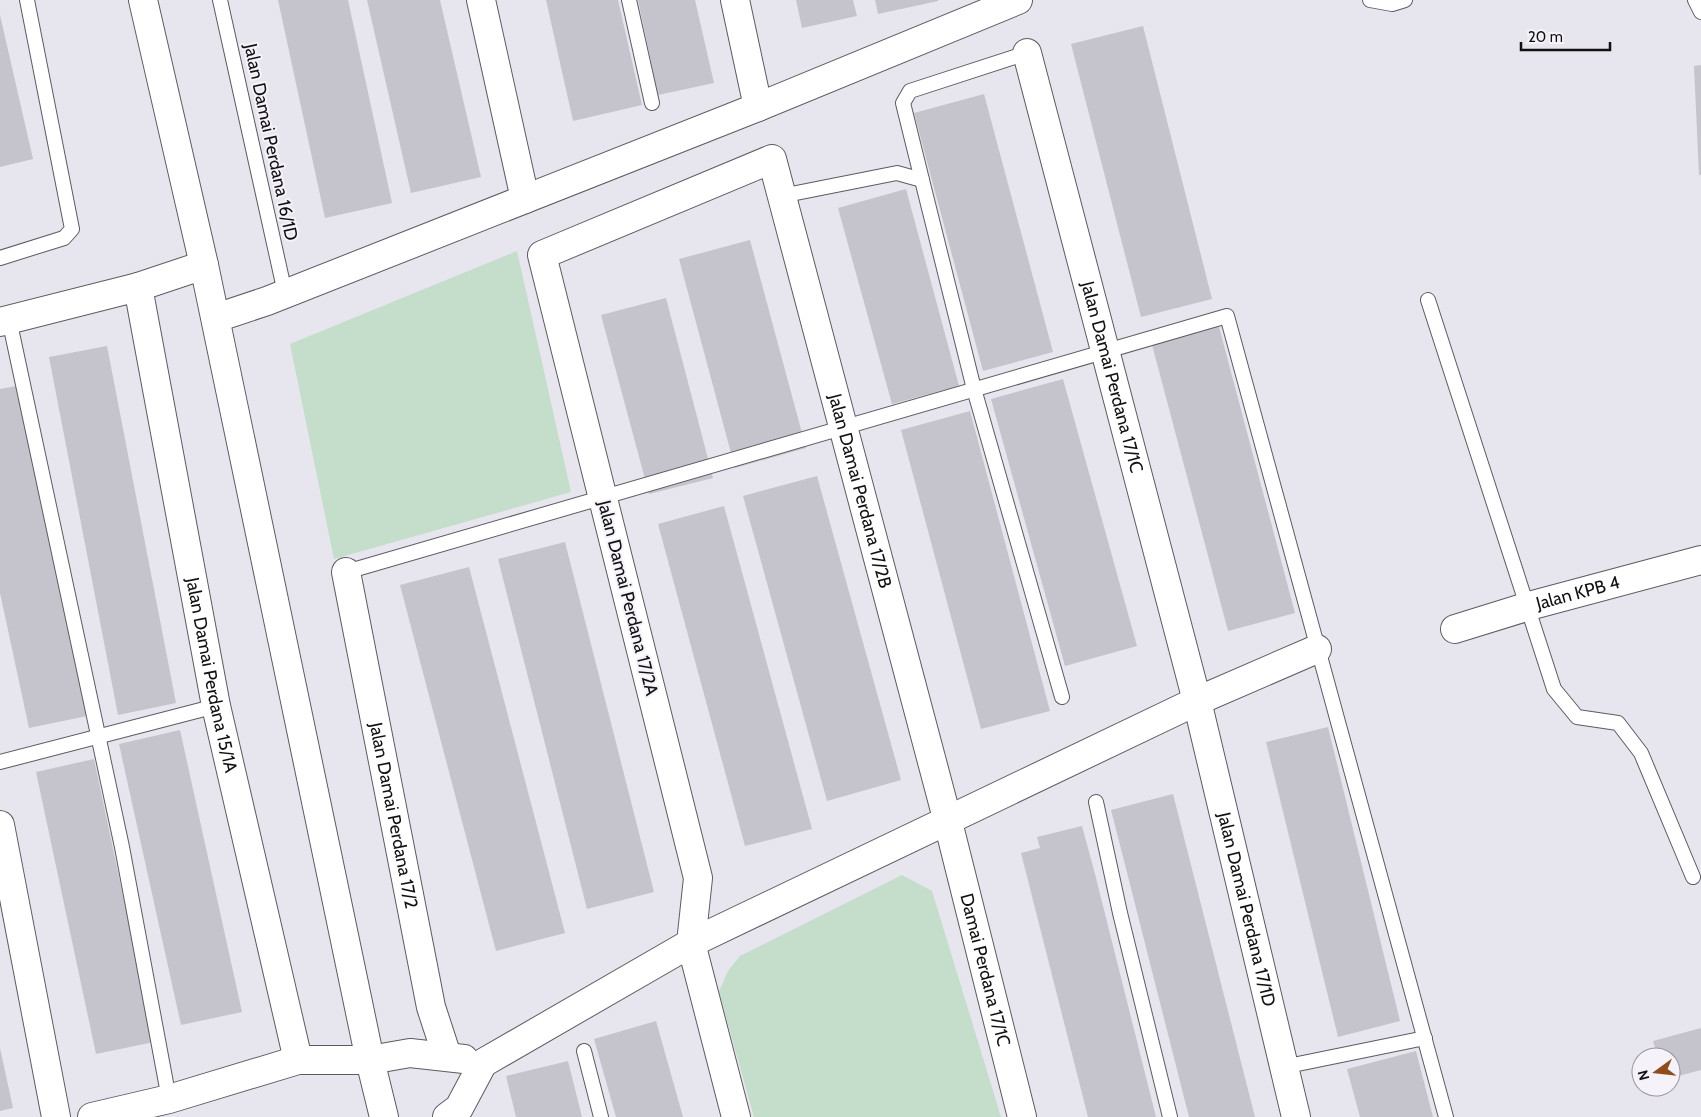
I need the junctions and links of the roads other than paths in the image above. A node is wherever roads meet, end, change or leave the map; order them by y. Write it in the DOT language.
graph roads {
  1 [pos="27,0"];
  2 [pos="143,0"];
  3 [pos="220,0"];
  4 [pos="481,0"];
  5 [pos="629,0"];
  6 [pos="734,0"];
  7 [pos="1018,0"];
  8 [pos="1370,0"];
  9 [pos="1405,0"];
  10 [pos="1695,0"];
  11 [pos="983,6"];
  12 [pos="1701,12"];
  13 [pos="1026,52"];
  14 [pos="652,103"];
  15 [pos="758,107"];
  16 [pos="922,180"];
  17 [pos="782,196"];
  18 [pos="525,199"];
  19 [pos="542,256"];
  20 [pos="0,258"];
  21 [pos="204,265"];
  22 [pos="138,287"];
  23 [pos="285,293"];
  24 [pos="1428,300"];
  25 [pos="216,318"];
  26 [pos="4,320"];
  27 [pos="1105,351"];
  28 [pos="974,389"];
  29 [pos="843,427"];
  30 [pos="603,497"];
  31 [pos="1701,560"];
  32 [pos="346,572"];
  33 [pos="1529,606"];
  34 [pos="1455,629"];
  35 [pos="1317,649"];
  36 [pos="1062,697"];
  37 [pos="1197,701"];
  38 [pos="216,706"];
  39 [pos="98,737"];
  40 [pos="0,762"];
  41 [pos="1096,802"];
  42 [pos="948,822"];
  43 [pos="0,825"];
  44 [pos="1693,876"];
  45 [pos="691,943"];
  46 [pos="1425,1038"];
  47 [pos="584,1051"];
  48 [pos="447,1056"];
  49 [pos="298,1060"];
  50 [pos="370,1060"];
  51 [pos="483,1063"];
  52 [pos="1283,1068"];
  53 [pos="169,1099"];
  54 [pos="456,1114"];
  55 [pos="56,1117"];
  56 [pos="92,1117"];
  57 [pos="384,1117"];
  58 [pos="601,1117"];
  59 [pos="736,1117"];
  60 [pos="1022,1117"];
  61 [pos="1170,1117"];
  62 [pos="1296,1117"];
  63 [pos="1446,1117"];
  1 -- 20 [label="lane"];
  2 -- 21 [label="street"];
  3 -- 23 [label="lane, Jalan Damai Perdana 16/1D"];
  4 -- 18 [label="street"];
  5 -- 14 [label="lane"];
  6 -- 15 [label="street"];
  7 -- 11 [label="street"];
  8 -- 9 [label="lane"];
  10 -- 12 [label="lane"];
  11 -- 15 [label="street"];
  13 -- 16 [label="lane"];
  13 -- 27 [label="street, Jalan Damai Perdana 17/1C"];
  15 -- 18 [label="street"];
  16 -- 17 [label="lane"];
  16 -- 28 [label="lane"];
  17 -- 19 [label="street, Jalan Damai Perdana 17/2B"];
  17 -- 29 [label="street, Jalan Damai Perdana 17/2B"];
  18 -- 23 [label="street"];
  19 -- 30 [label="street, Jalan Damai Perdana 17/2A"];
  21 -- 22 [label="street"];
  21 -- 25 [label="street"];
  22 -- 26 [label="street"];
  22 -- 38 [label="street, Jalan Damai Perdana 15/1A"];
  23 -- 25 [label="street"];
  24 -- 33 [label="lane"];
  25 -- 50 [label="street"];
  26 -- 39 [label="lane"];
  27 -- 28 [label="lane"];
  27 -- 35 [label="lane"];
  27 -- 37 [label="street, Jalan Damai Perdana 17/1C"];
  28 -- 29 [label="lane"];
  28 -- 36 [label="lane"];
  29 -- 30 [label="lane"];
  29 -- 42 [label="street, Jalan Damai Perdana 17/2B"];
  30 -- 32 [label="lane"];
  30 -- 45 [label="street, Jalan Damai Perdana 17/2A"];
  31 -- 33 [label="street, Jalan KPB 4"];
  32 -- 48 [label="street, Jalan Damai Perdana 17/2"];
  33 -- 34 [label="street, Jalan KPB 4"];
  33 -- 44 [label="lane"];
  35 -- 37 [label="street"];
  35 -- 46 [label="lane"];
  37 -- 42 [label="street"];
  37 -- 52 [label="street, Jalan Damai Perdana 17/1D"];
  38 -- 39 [label="lane"];
  38 -- 49 [label="street, Jalan Damai Perdana 15/1A"];
  39 -- 40 [label="lane"];
  39 -- 53 [label="lane"];
  41 -- 61 [label="lane"];
  42 -- 45 [label="street"];
  42 -- 60 [label="street, Damai Perdana 17/1C"];
  43 -- 55 [label="street"];
  45 -- 51 [label="street"];
  45 -- 59 [label="street"];
  46 -- 52 [label="lane"];
  46 -- 63 [label="lane"];
  47 -- 58 [label="lane"];
  48 -- 50 [label="street"];
  48 -- 51 [label="street"];
  49 -- 50 [label="street"];
  49 -- 53 [label="street"];
  50 -- 57 [label="street"];
  51 -- 54 [label="street"];
  52 -- 62 [label="street, Jalan Damai Perdana 17/1D"];
  53 -- 56 [label="street"];
}
